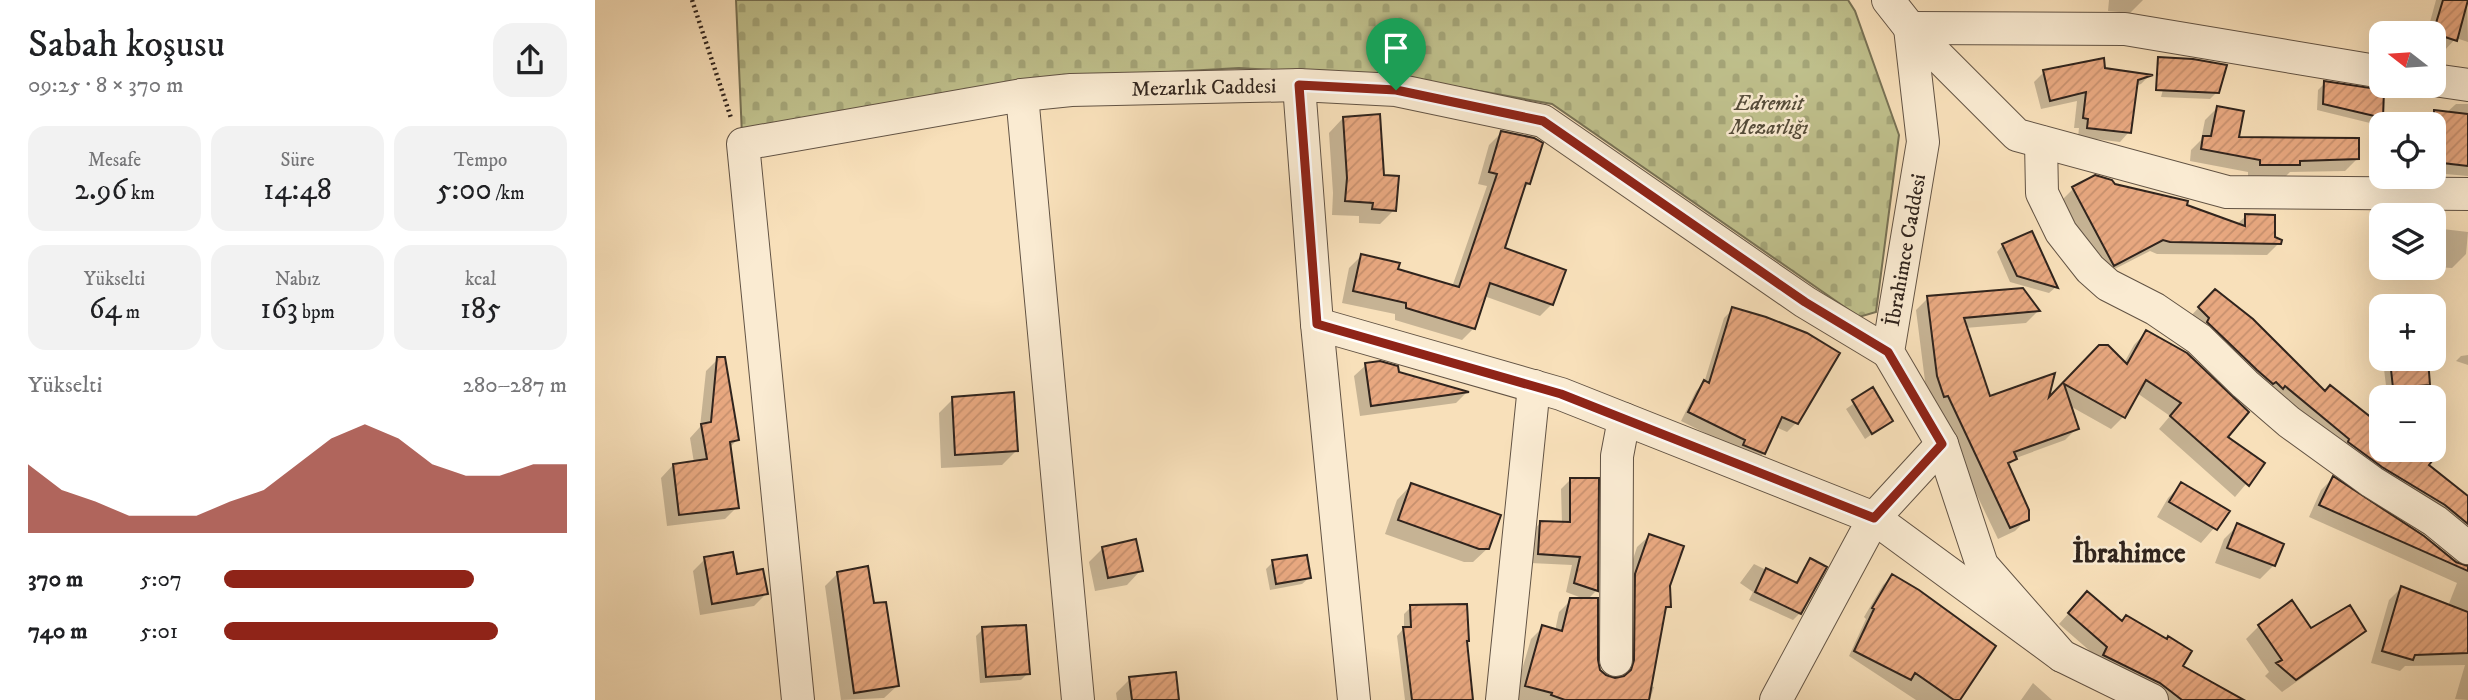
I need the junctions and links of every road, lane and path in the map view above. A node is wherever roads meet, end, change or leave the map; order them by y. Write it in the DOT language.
graph roads {
  1 [pos="692,0"];
  2 [pos="1888,0"];
  3 [pos="1910,28"];
  4 [pos="2369,70"];
  5 [pos="2447,82"];
  6 [pos="1299,85"];
  7 [pos="2468,85"];
  8 [pos="1022,95"];
  9 [pos="2041,142"];
  10 [pos="743,144"];
  11 [pos="2468,194"];
  12 [pos="1317,324"];
  13 [pos="1888,352"];
  14 [pos="1534,386"];
  15 [pos="1624,419"];
  16 [pos="1942,444"];
  17 [pos="1874,518"];
  18 [pos="2468,548"];
  19 [pos="2061,656"];
  20 [pos="1616,660"];
  21 [pos="2104,689"];
  22 [pos="798,700"];
  23 [pos="1078,700"];
  24 [pos="1354,700"];
  25 [pos="1502,700"];
  26 [pos="1776,700"];
  27 [pos="2152,700"];
  1 -- 10 [label="path"];
  2 -- 3 [label="street"];
  3 -- 4 [label="street"];
  3 -- 9 [label="street"];
  3 -- 13 [label="street, İbrahimce Caddesi"];
  5 -- 7 [label="street"];
  6 -- 8 [label="street, Mezarlık Caddesi"];
  6 -- 12 [label="street"];
  6 -- 13 [label="street, Mezarlık Caddesi"];
  8 -- 10 [label="street, Mezarlık Caddesi"];
  8 -- 23 [label="street"];
  9 -- 11 [label="street"];
  9 -- 18 [label="street"];
  10 -- 22 [label="street"];
  12 -- 14 [label="street"];
  12 -- 24 [label="street"];
  13 -- 16 [label="street, İbrahimce Caddesi"];
  14 -- 15 [label="street"];
  14 -- 25 [label="street"];
  15 -- 17 [label="street"];
  15 -- 20 [label="street"];
  16 -- 17 [label="street"];
  16 -- 19 [label="street, İbrahimce Caddesi"];
  17 -- 19 [label="street"];
  17 -- 26 [label="street"];
  19 -- 21 [label="street, İbrahimce Caddesi"];
  21 -- 27 [label="street, İbrahimce Caddesi"];
}
